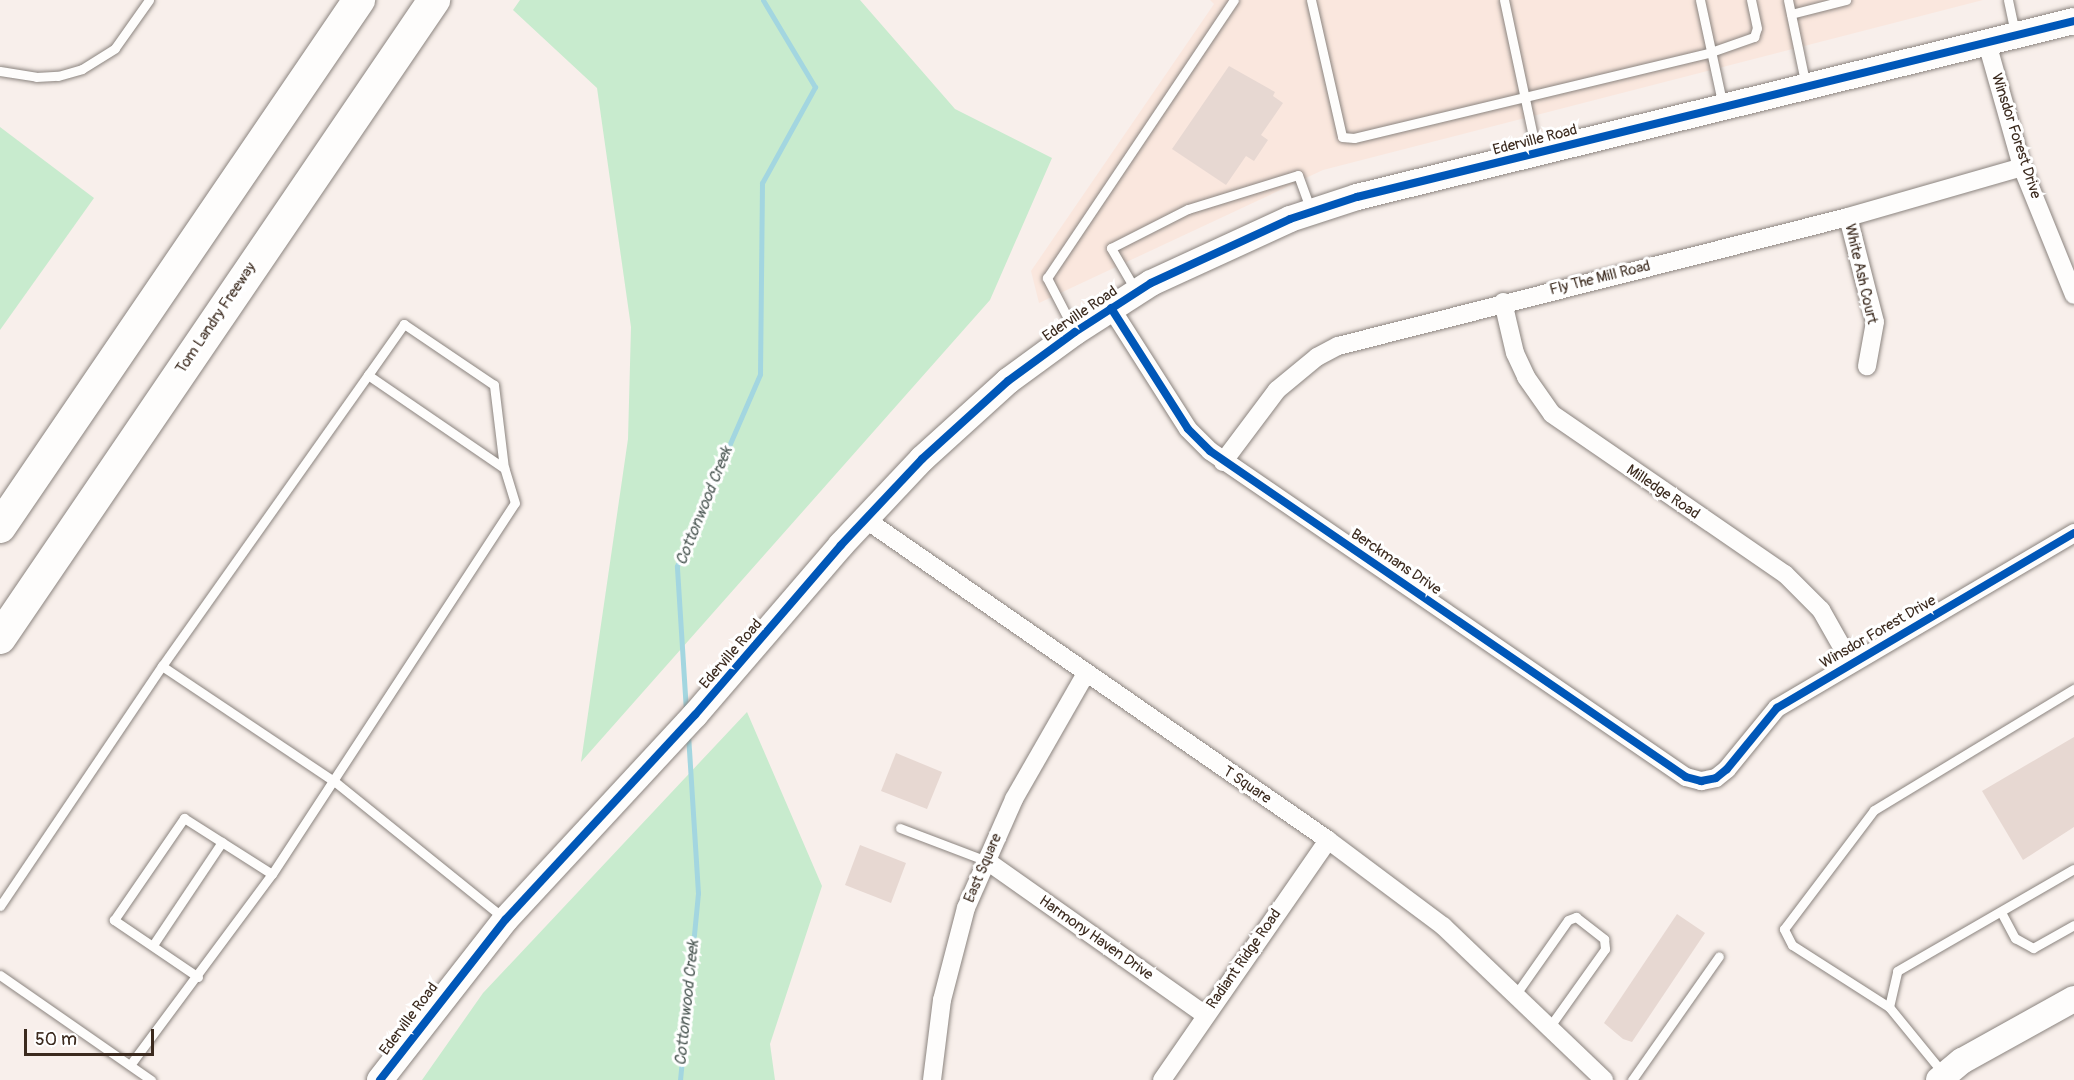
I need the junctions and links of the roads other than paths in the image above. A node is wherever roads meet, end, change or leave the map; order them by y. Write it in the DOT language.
graph roads {
  1 [pos="149,0"];
  2 [pos="359,0"];
  3 [pos="434,0"];
  4 [pos="1234,0"];
  5 [pos="1311,0"];
  6 [pos="1504,0"];
  7 [pos="1700,0"];
  8 [pos="1751,0"];
  9 [pos="1788,0"];
  10 [pos="1846,0"];
  11 [pos="2008,0"];
  12 [pos="1791,14"];
  13 [pos="2074,21"];
  14 [pos="2016,36"];
  15 [pos="1987,43"];
  16 [pos="1711,52"];
  17 [pos="0,71"];
  18 [pos="1807,88"];
  19 [pos="1525,96"];
  20 [pos="1724,108"];
  21 [pos="1537,153"];
  22 [pos="2022,167"];
  23 [pos="1312,212"];
  24 [pos="1848,217"];
  25 [pos="1137,293"];
  26 [pos="2074,296"];
  27 [pos="1503,302"];
  28 [pos="1111,308"];
  29 [pos="1075,332"];
  30 [pos="1867,366"];
  31 [pos="368,375"];
  32 [pos="1223,462"];
  33 [pos="504,468"];
  34 [pos="865,519"];
  35 [pos="0,527"];
  36 [pos="2074,533"];
  37 [pos="36,585"];
  38 [pos="0,638"];
  39 [pos="0,645"];
  40 [pos="1851,663"];
  41 [pos="162,666"];
  42 [pos="1085,675"];
  43 [pos="2074,689"];
  44 [pos="1716,778"];
  45 [pos="334,781"];
  46 [pos="900,828"];
  47 [pos="1329,840"];
  48 [pos="222,842"];
  49 [pos="987,861"];
  50 [pos="2074,869"];
  51 [pos="272,874"];
  52 [pos="0,906"];
  53 [pos="2001,912"];
  54 [pos="506,919"];
  55 [pos="2074,925"];
  56 [pos="153,945"];
  57 [pos="1719,956"];
  58 [pos="0,975"];
  59 [pos="198,977"];
  60 [pos="1516,994"];
  61 [pos="2074,999"];
  62 [pos="1889,1007"];
  63 [pos="1205,1015"];
  64 [pos="1548,1029"];
  65 [pos="130,1065"];
  66 [pos="1942,1078"];
  67 [pos="151,1080"];
  68 [pos="380,1080"];
  69 [pos="932,1080"];
  70 [pos="1162,1080"];
  71 [pos="1604,1080"];
  72 [pos="1632,1080"];
  1 -- 17 [label="lane"];
  2 -- 35 [label="highway"];
  3 -- 37 [label="highway, Tom Landry Freeway"];
  4 -- 29 [label="lane"];
  5 -- 19 [label="lane"];
  6 -- 19 [label="lane"];
  7 -- 16 [label="lane"];
  8 -- 16 [label="lane"];
  9 -- 12 [label="lane"];
  10 -- 12 [label="lane"];
  11 -- 14 [label="lane"];
  12 -- 18 [label="lane"];
  13 -- 14 [label="street, Ederville Road"];
  14 -- 15 [label="street, Ederville Road"];
  15 -- 18 [label="street, Ederville Road"];
  15 -- 22 [label="street, Winsdor Forest Drive"];
  16 -- 19 [label="lane"];
  16 -- 20 [label="lane"];
  18 -- 20 [label="street, Ederville Road"];
  19 -- 21 [label="lane"];
  20 -- 21 [label="street, Ederville Road"];
  21 -- 23 [label="street, Ederville Road"];
  22 -- 24 [label="street, Fly The Mill Road"];
  22 -- 26 [label="street, Winsdor Forest Drive"];
  23 -- 25 [label="street, Ederville Road"];
  23 -- 25 [label="lane"];
  24 -- 27 [label="street, Fly The Mill Road"];
  24 -- 30 [label="street, White Ash Court"];
  25 -- 28 [label="street, Ederville Road"];
  27 -- 32 [label="street, Fly The Mill Road"];
  27 -- 40 [label="street, Milledge Road"];
  28 -- 29 [label="street, Ederville Road"];
  28 -- 32 [label="street, Berckmans Drive"];
  29 -- 34 [label="street, Ederville Road"];
  31 -- 33 [label="lane"];
  31 -- 33 [label="lane"];
  31 -- 41 [label="lane"];
  32 -- 44 [label="street, Berckmans Drive"];
  33 -- 45 [label="lane"];
  34 -- 42 [label="street, T Square"];
  34 -- 54 [label="street, Ederville Road"];
  36 -- 40 [label="street, Winsdor Forest Drive"];
  37 -- 38 [label="highway, Tom Landry Freeway"];
  37 -- 39 [label="highway"];
  40 -- 44 [label="street, Winsdor Forest Drive"];
  41 -- 45 [label="lane"];
  41 -- 52 [label="lane"];
  42 -- 47 [label="street, T Square"];
  42 -- 49 [label="street, East Square"];
  43 -- 62 [label="lane"];
  45 -- 51 [label="lane"];
  45 -- 54 [label="lane"];
  46 -- 49 [label="lane"];
  47 -- 60 [label="street, T Square"];
  47 -- 63 [label="street, Radiant Ridge Road"];
  48 -- 51 [label="lane"];
  48 -- 56 [label="lane"];
  48 -- 56 [label="lane"];
  49 -- 63 [label="street, Harmony Haven Drive"];
  49 -- 69 [label="street, East Square"];
  50 -- 53 [label="lane"];
  51 -- 59 [label="lane"];
  53 -- 55 [label="lane"];
  53 -- 62 [label="lane"];
  54 -- 68 [label="street, Ederville Road"];
  56 -- 59 [label="lane"];
  57 -- 72 [label="lane"];
  58 -- 65 [label="lane"];
  59 -- 65 [label="lane"];
  60 -- 64 [label="street, T Square"];
  60 -- 64 [label="lane"];
  61 -- 66 [label="street"];
  62 -- 66 [label="lane"];
  63 -- 70 [label="street, Radiant Ridge Road"];
  64 -- 71 [label="street, T Square"];
  65 -- 67 [label="lane"];
}
